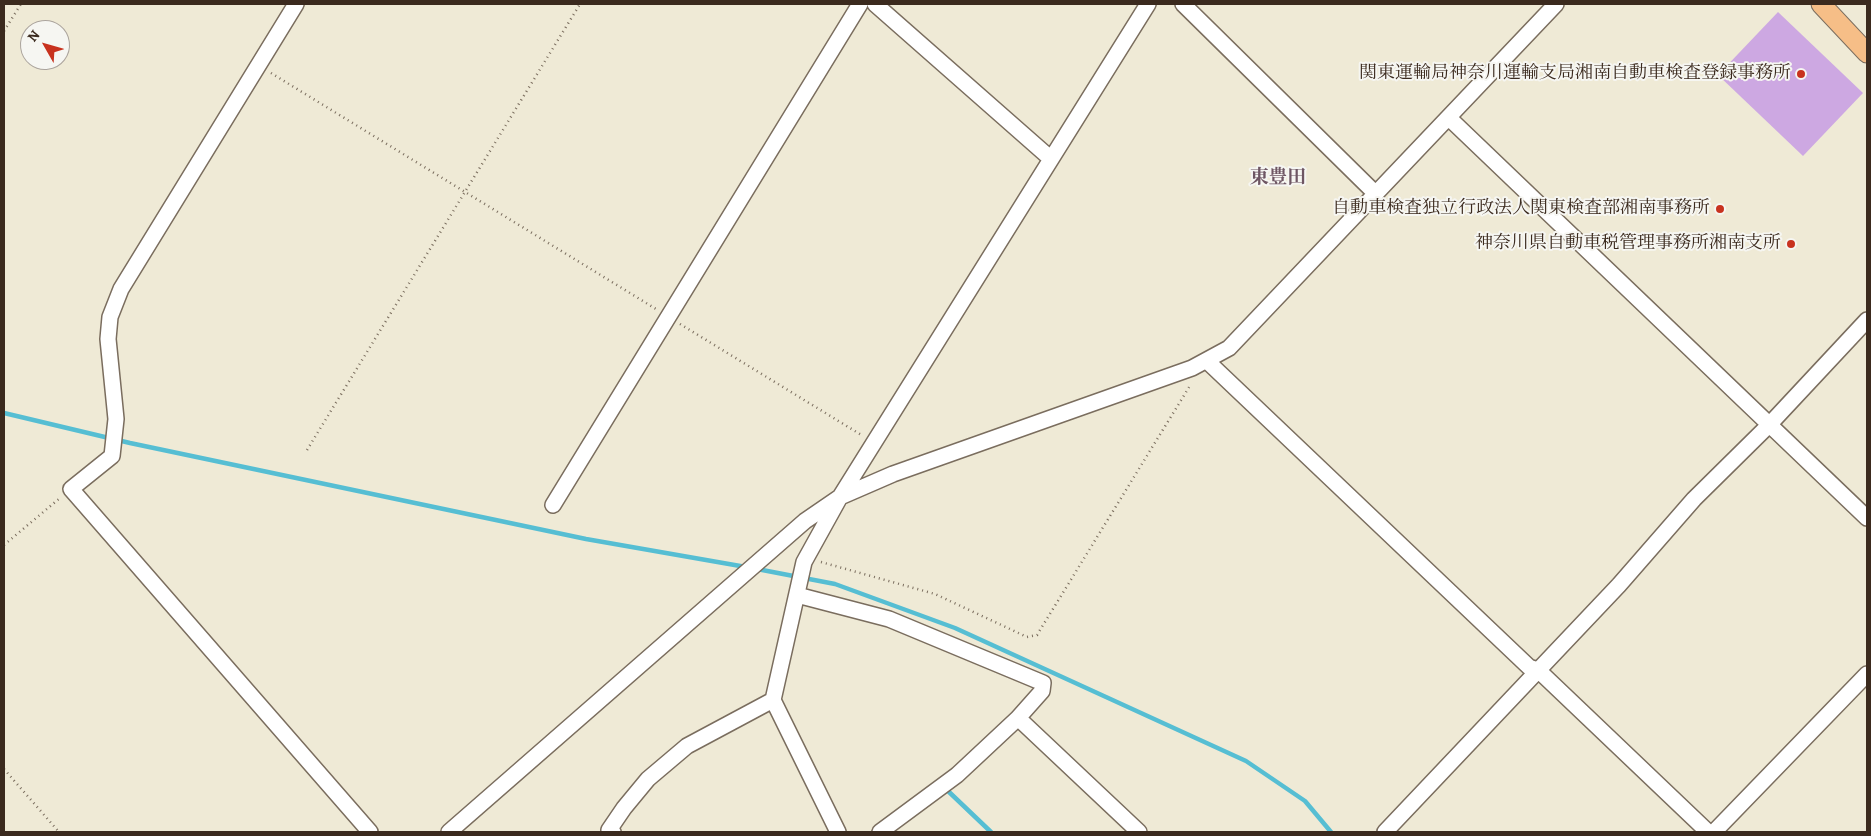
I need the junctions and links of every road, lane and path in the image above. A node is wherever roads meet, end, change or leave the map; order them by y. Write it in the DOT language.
graph roads {
  1 [pos="21,4"];
  2 [pos="296,4"];
  3 [pos="580,4"];
  4 [pos="860,4"];
  5 [pos="875,4"];
  6 [pos="1148,4"];
  7 [pos="1183,4"];
  8 [pos="1821,4"];
  9 [pos="1549,6"];
  10 [pos="4,31"];
  11 [pos="1867,52"];
  12 [pos="258,65"];
  13 [pos="1449,118"];
  14 [pos="1050,158"];
  15 [pos="465,192"];
  16 [pos="1376,194"];
  17 [pos="668,316"];
  18 [pos="1867,320"];
  19 [pos="1208,361"];
  20 [pos="1192,368"];
  21 [pos="1769,425"];
  22 [pos="875,443"];
  23 [pos="307,450"];
  24 [pos="71,489"];
  25 [pos="840,497"];
  26 [pos="553,505"];
  27 [pos="1867,518"];
  28 [pos="4,544"];
  29 [pos="805,560"];
  30 [pos="797,595"];
  31 [pos="1538,670"];
  32 [pos="1867,674"];
  33 [pos="773,700"];
  34 [pos="1018,718"];
  35 [pos="4,768"];
  36 [pos="59,832"];
  37 [pos="370,832"];
  38 [pos="449,832"];
  39 [pos="610,832"];
  40 [pos="838,832"];
  41 [pos="880,832"];
  42 [pos="1139,832"];
  43 [pos="1385,832"];
  44 [pos="1708,832"];
  45 [pos="1714,832"];
  1 -- 10 [label="path"];
  2 -- 12 [label="street"];
  3 -- 15 [label="path"];
  4 -- 17 [label="street"];
  5 -- 14 [label="street"];
  6 -- 14 [label="street"];
  7 -- 16 [label="street"];
  8 -- 11 [label="main road"];
  9 -- 13 [label="street"];
  12 -- 15 [label="path"];
  12 -- 24 [label="street"];
  13 -- 16 [label="street"];
  13 -- 21 [label="street"];
  14 -- 22 [label="street"];
  15 -- 17 [label="path"];
  15 -- 23 [label="path"];
  16 -- 19 [label="street"];
  17 -- 22 [label="path"];
  17 -- 26 [label="street"];
  18 -- 21 [label="street"];
  19 -- 20 [label="street"];
  19 -- 31 [label="street"];
  20 -- 25 [label="street"];
  20 -- 29 [label="path"];
  21 -- 27 [label="street"];
  21 -- 31 [label="street"];
  22 -- 25 [label="street"];
  24 -- 28 [label="path"];
  24 -- 37 [label="street"];
  25 -- 29 [label="street"];
  25 -- 38 [label="street"];
  29 -- 30 [label="street"];
  30 -- 33 [label="street"];
  30 -- 34 [label="street"];
  31 -- 43 [label="street"];
  31 -- 44 [label="street"];
  32 -- 45 [label="street"];
  33 -- 39 [label="street"];
  33 -- 40 [label="street"];
  34 -- 41 [label="street"];
  34 -- 42 [label="street"];
  35 -- 36 [label="path"];
}
